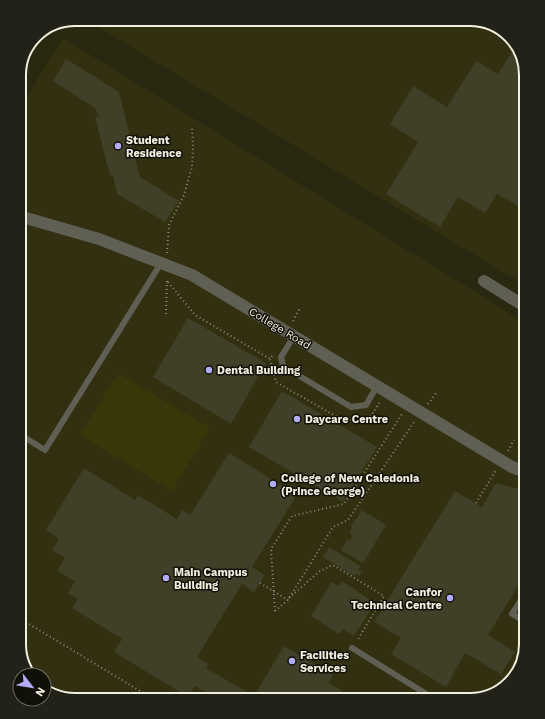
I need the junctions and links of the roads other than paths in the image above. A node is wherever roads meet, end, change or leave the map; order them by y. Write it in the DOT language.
graph roads {
  1 [pos="26,218"];
  2 [pos="164,264"];
  3 [pos="484,281"];
  4 [pos="519,303"];
  5 [pos="294,336"];
  6 [pos="377,386"];
  7 [pos="26,438"];
  8 [pos="519,470"];
  9 [pos="519,603"];
  10 [pos="519,618"];
  11 [pos="352,648"];
  12 [pos="425,693"];
  1 -- 2 [label="street, College Road"];
  2 -- 5 [label="street, College Road"];
  2 -- 7 [label="lane"];
  3 -- 4 [label="street"];
  5 -- 6 [label="street, College Road"];
  5 -- 6 [label="lane"];
  6 -- 8 [label="street, College Road"];
  9 -- 10 [label="lane"];
  11 -- 12 [label="lane"];
}
